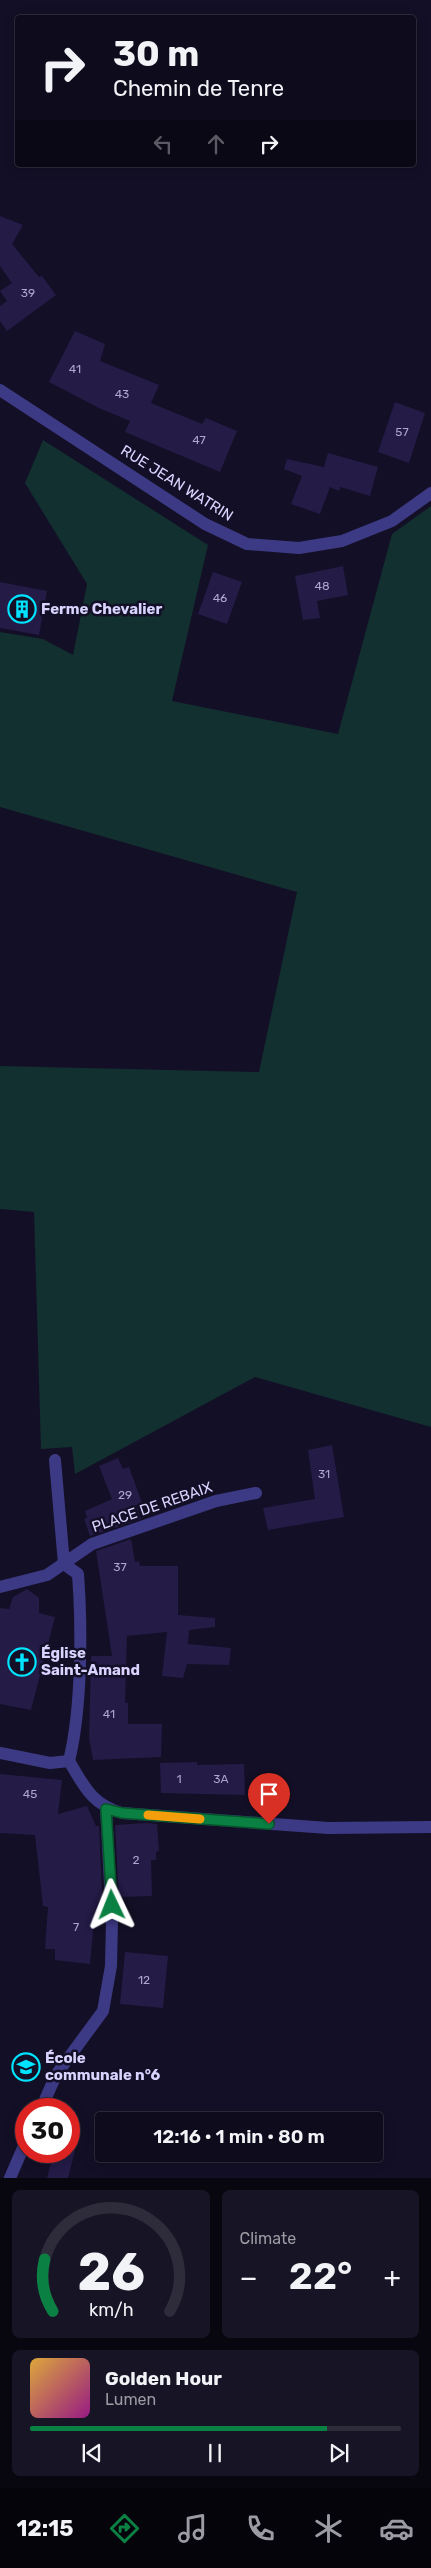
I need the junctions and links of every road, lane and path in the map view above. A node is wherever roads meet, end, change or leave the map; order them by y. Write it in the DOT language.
graph roads {
  1 [pos="0,390"];
  2 [pos="431,493"];
  3 [pos="55,1460"];
  4 [pos="256,1493"];
  5 [pos="64,1564"];
  6 [pos="0,1586"];
  7 [pos="0,1753"];
  8 [pos="69,1761"];
  9 [pos="106,1809"];
  10 [pos="431,1826"];
  11 [pos="46,2098"];
  12 [pos="17,2163"];
  13 [pos="10,2178"];
  1 -- 2 [label="street, RUE JEAN WATRIN"];
  3 -- 5 [label="street"];
  4 -- 5 [label="street, PLACE DE REBAIX"];
  5 -- 6 [label="street, PLACE DE REBAIX"];
  5 -- 8 [label="street"];
  7 -- 8 [label="street"];
  8 -- 9 [label="street"];
  9 -- 10 [label="street"];
  9 -- 11 [label="street"];
  12 -- 13 [label="street"];
}
